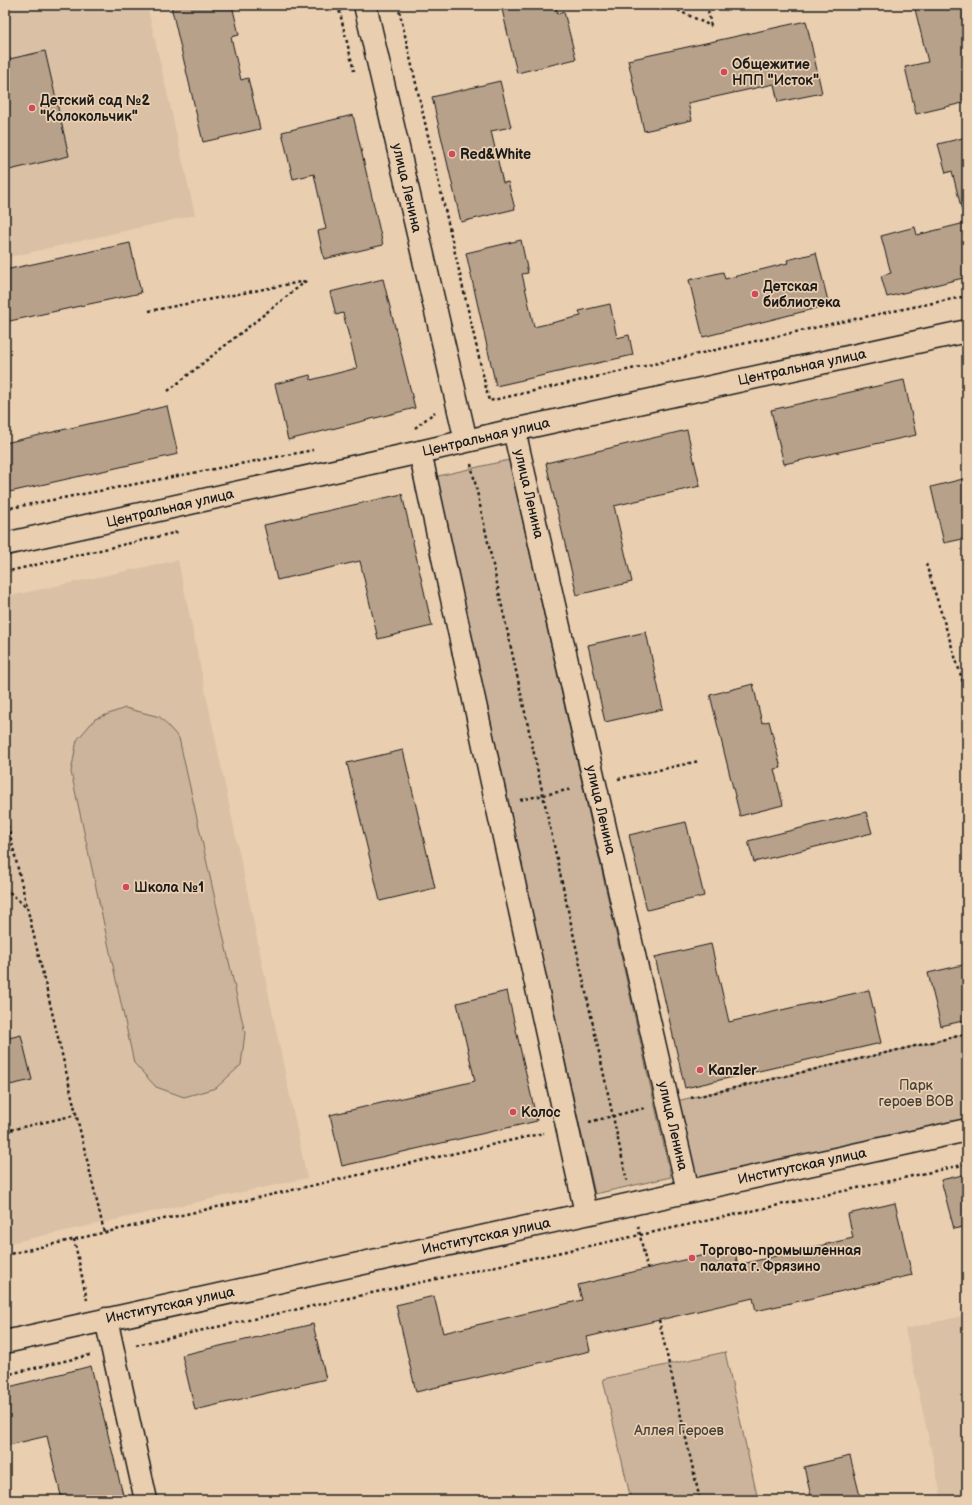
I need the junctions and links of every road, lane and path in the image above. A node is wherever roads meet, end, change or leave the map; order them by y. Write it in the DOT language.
graph roads {
  1 [pos="365,5"];
  2 [pos="398,5"];
  3 [pos="667,5"];
  4 [pos="707,5"];
  5 [pos="967,296"];
  6 [pos="149,311"];
  7 [pos="967,331"];
  8 [pos="168,391"];
  9 [pos="435,412"];
  10 [pos="412,430"];
  11 [pos="514,430"];
  12 [pos="466,441"];
  13 [pos="319,448"];
  14 [pos="420,452"];
  15 [pos="471,464"];
  16 [pos="5,509"];
  17 [pos="5,544"];
  18 [pos="926,564"];
  19 [pos="967,695"];
  20 [pos="5,814"];
  21 [pos="5,888"];
  22 [pos="28,909"];
  23 [pos="967,1034"];
  24 [pos="668,1103"];
  25 [pos="76,1115"];
  26 [pos="613,1116"];
  27 [pos="567,1127"];
  28 [pos="967,1130"];
  29 [pos="5,1131"];
  30 [pos="967,1164"];
  31 [pos="688,1191"];
  32 [pos="632,1204"];
  33 [pos="586,1214"];
  34 [pos="104,1232"];
  35 [pos="641,1236"];
  36 [pos="74,1239"];
  37 [pos="5,1255"];
  38 [pos="647,1268"];
  39 [pos="659,1320"];
  40 [pos="99,1321"];
  41 [pos="5,1342"];
  42 [pos="113,1350"];
  43 [pos="5,1375"];
  44 [pos="146,1500"];
  45 [pos="700,1500"];
  1 -- 12 [label="street, улица Ленина"];
  2 -- 5 [label="path"];
  3 -- 4 [label="path"];
  6 -- 8 [label="path"];
  7 -- 11 [label="street, Центральная улица"];
  9 -- 10 [label="path"];
  11 -- 12 [label="street, Центральная улица"];
  11 -- 24 [label="street, улица Ленина"];
  12 -- 14 [label="street, Центральная улица"];
  13 -- 16 [label="path"];
  14 -- 17 [label="street, Центральная улица"];
  14 -- 27 [label="street"];
  15 -- 26 [label="path"];
  18 -- 19 [label="path"];
  20 -- 22 [label="path"];
  21 -- 22 [label="path"];
  22 -- 25 [label="path"];
  23 -- 24 [label="path"];
  24 -- 26 [label="path"];
  24 -- 31 [label="street, улица Ленина"];
  25 -- 29 [label="path"];
  25 -- 34 [label="path"];
  26 -- 27 [label="path"];
  26 -- 32 [label="path"];
  27 -- 33 [label="street"];
  27 -- 34 [label="path"];
  28 -- 31 [label="street, Институтская улица"];
  30 -- 35 [label="path"];
  31 -- 32 [label="street, Институтская улица"];
  32 -- 33 [label="street, Институтская улица"];
  32 -- 35 [label="path"];
  33 -- 40 [label="street, Институтская улица"];
  34 -- 36 [label="path"];
  35 -- 38 [label="path"];
  35 -- 42 [label="path"];
  36 -- 37 [label="path"];
  36 -- 40 [label="path"];
  39 -- 45 [label="path"];
  40 -- 41 [label="street, Институтская улица"];
  40 -- 42 [label="street"];
  42 -- 43 [label="path"];
  42 -- 44 [label="street"];
}
